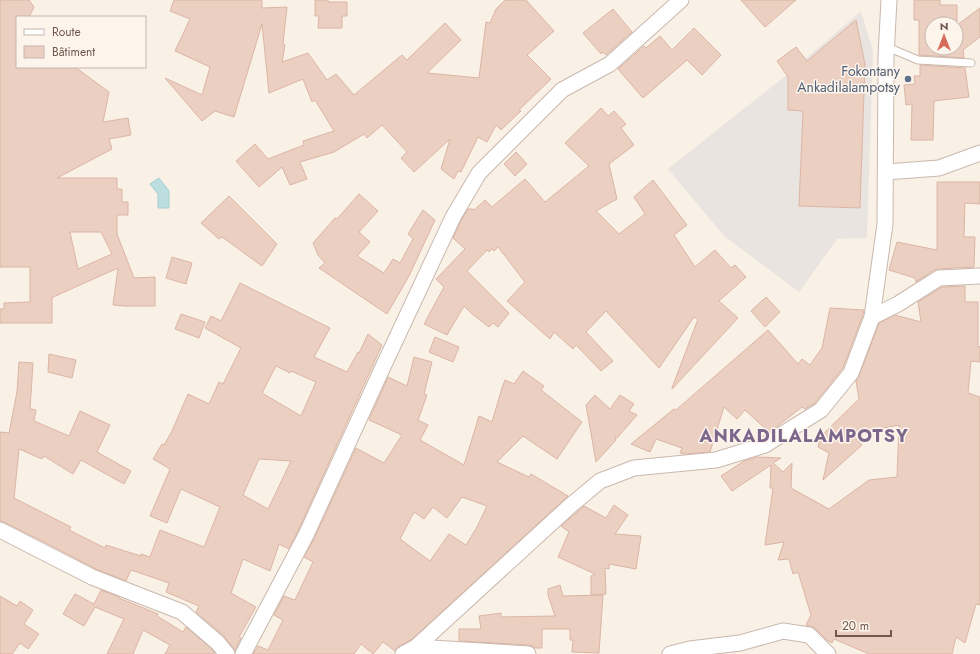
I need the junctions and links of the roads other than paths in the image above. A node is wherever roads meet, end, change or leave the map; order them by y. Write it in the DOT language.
graph roads {
  1 [pos="681,0"];
  2 [pos="889,0"];
  3 [pos="887,46"];
  4 [pos="971,63"];
  5 [pos="980,153"];
  6 [pos="886,172"];
  7 [pos="980,276"];
  8 [pos="872,317"];
  9 [pos="0,530"];
  10 [pos="416,647"];
  11 [pos="227,654"];
  12 [pos="243,654"];
  13 [pos="403,654"];
  14 [pos="528,654"];
  15 [pos="670,654"];
  16 [pos="828,654"];
  1 -- 12 [label="street"];
  2 -- 3 [label="street"];
  3 -- 4 [label="lane"];
  3 -- 6 [label="street"];
  5 -- 6 [label="street"];
  6 -- 8 [label="street"];
  7 -- 8 [label="street"];
  8 -- 10 [label="street"];
  9 -- 11 [label="street"];
  10 -- 13 [label="street"];
  10 -- 14 [label="street"];
  15 -- 16 [label="street"];
}
